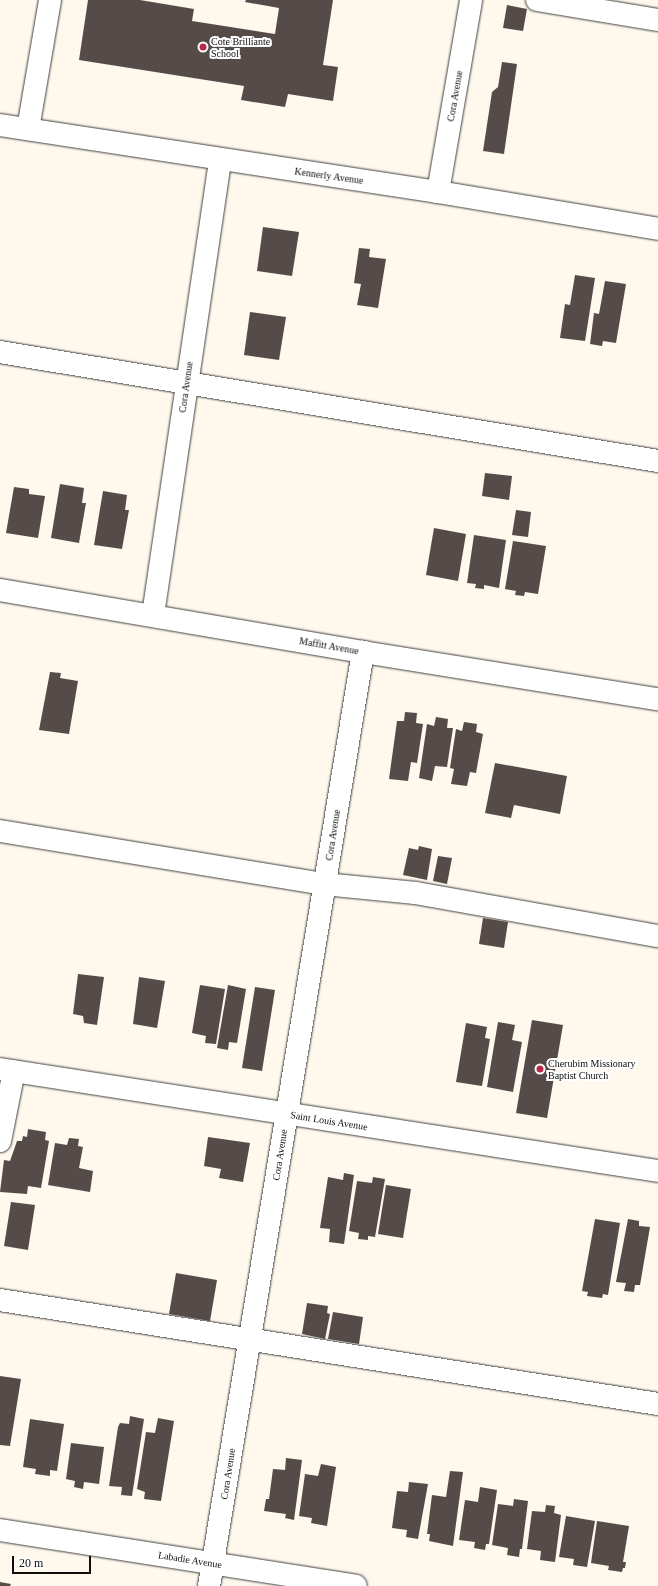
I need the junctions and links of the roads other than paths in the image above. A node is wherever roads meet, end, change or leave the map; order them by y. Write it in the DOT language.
graph roads {
  1 [pos="50,0"];
  2 [pos="471,0"];
  3 [pos="537,0"];
  4 [pos="658,20"];
  5 [pos="0,125"];
  6 [pos="28,129"];
  7 [pos="220,160"];
  8 [pos="438,192"];
  9 [pos="658,229"];
  10 [pos="0,352"];
  11 [pos="187,382"];
  12 [pos="658,461"];
  13 [pos="0,590"];
  14 [pos="153,614"];
  15 [pos="362,652"];
  16 [pos="658,699"];
  17 [pos="0,831"];
  18 [pos="324,884"];
  19 [pos="658,936"];
  20 [pos="7,1070"];
  21 [pos="287,1115"];
  22 [pos="0,1141"];
  23 [pos="658,1171"];
  24 [pos="0,1300"];
  25 [pos="250,1340"];
  26 [pos="658,1404"];
  27 [pos="0,1530"];
  28 [pos="213,1564"];
  29 [pos="209,1586"];
  30 [pos="356,1586"];
  1 -- 6 [label="street"];
  2 -- 8 [label="street, Cora Avenue"];
  3 -- 4 [label="street"];
  5 -- 6 [label="street, Kennerly Avenue"];
  6 -- 7 [label="street, Kennerly Avenue"];
  7 -- 8 [label="street, Kennerly Avenue"];
  7 -- 11 [label="street, Cora Avenue"];
  8 -- 9 [label="street, Kennerly Avenue"];
  10 -- 11 [label="street"];
  11 -- 12 [label="street"];
  11 -- 14 [label="street, Cora Avenue"];
  13 -- 14 [label="street, Maffitt Avenue"];
  14 -- 15 [label="street, Maffitt Avenue"];
  15 -- 16 [label="street, Maffitt Avenue"];
  15 -- 18 [label="street, Cora Avenue"];
  17 -- 18 [label="street"];
  18 -- 19 [label="street"];
  18 -- 21 [label="street, Cora Avenue"];
  20 -- 21 [label="street, Saint Louis Avenue"];
  20 -- 22 [label="street"];
  21 -- 23 [label="street, Saint Louis Avenue"];
  21 -- 25 [label="street, Cora Avenue"];
  24 -- 25 [label="street"];
  25 -- 26 [label="street"];
  25 -- 28 [label="street, Cora Avenue"];
  27 -- 28 [label="street, Labadie Avenue"];
  28 -- 29 [label="street, Cora Avenue"];
  28 -- 30 [label="street, Labadie Avenue"];
}
